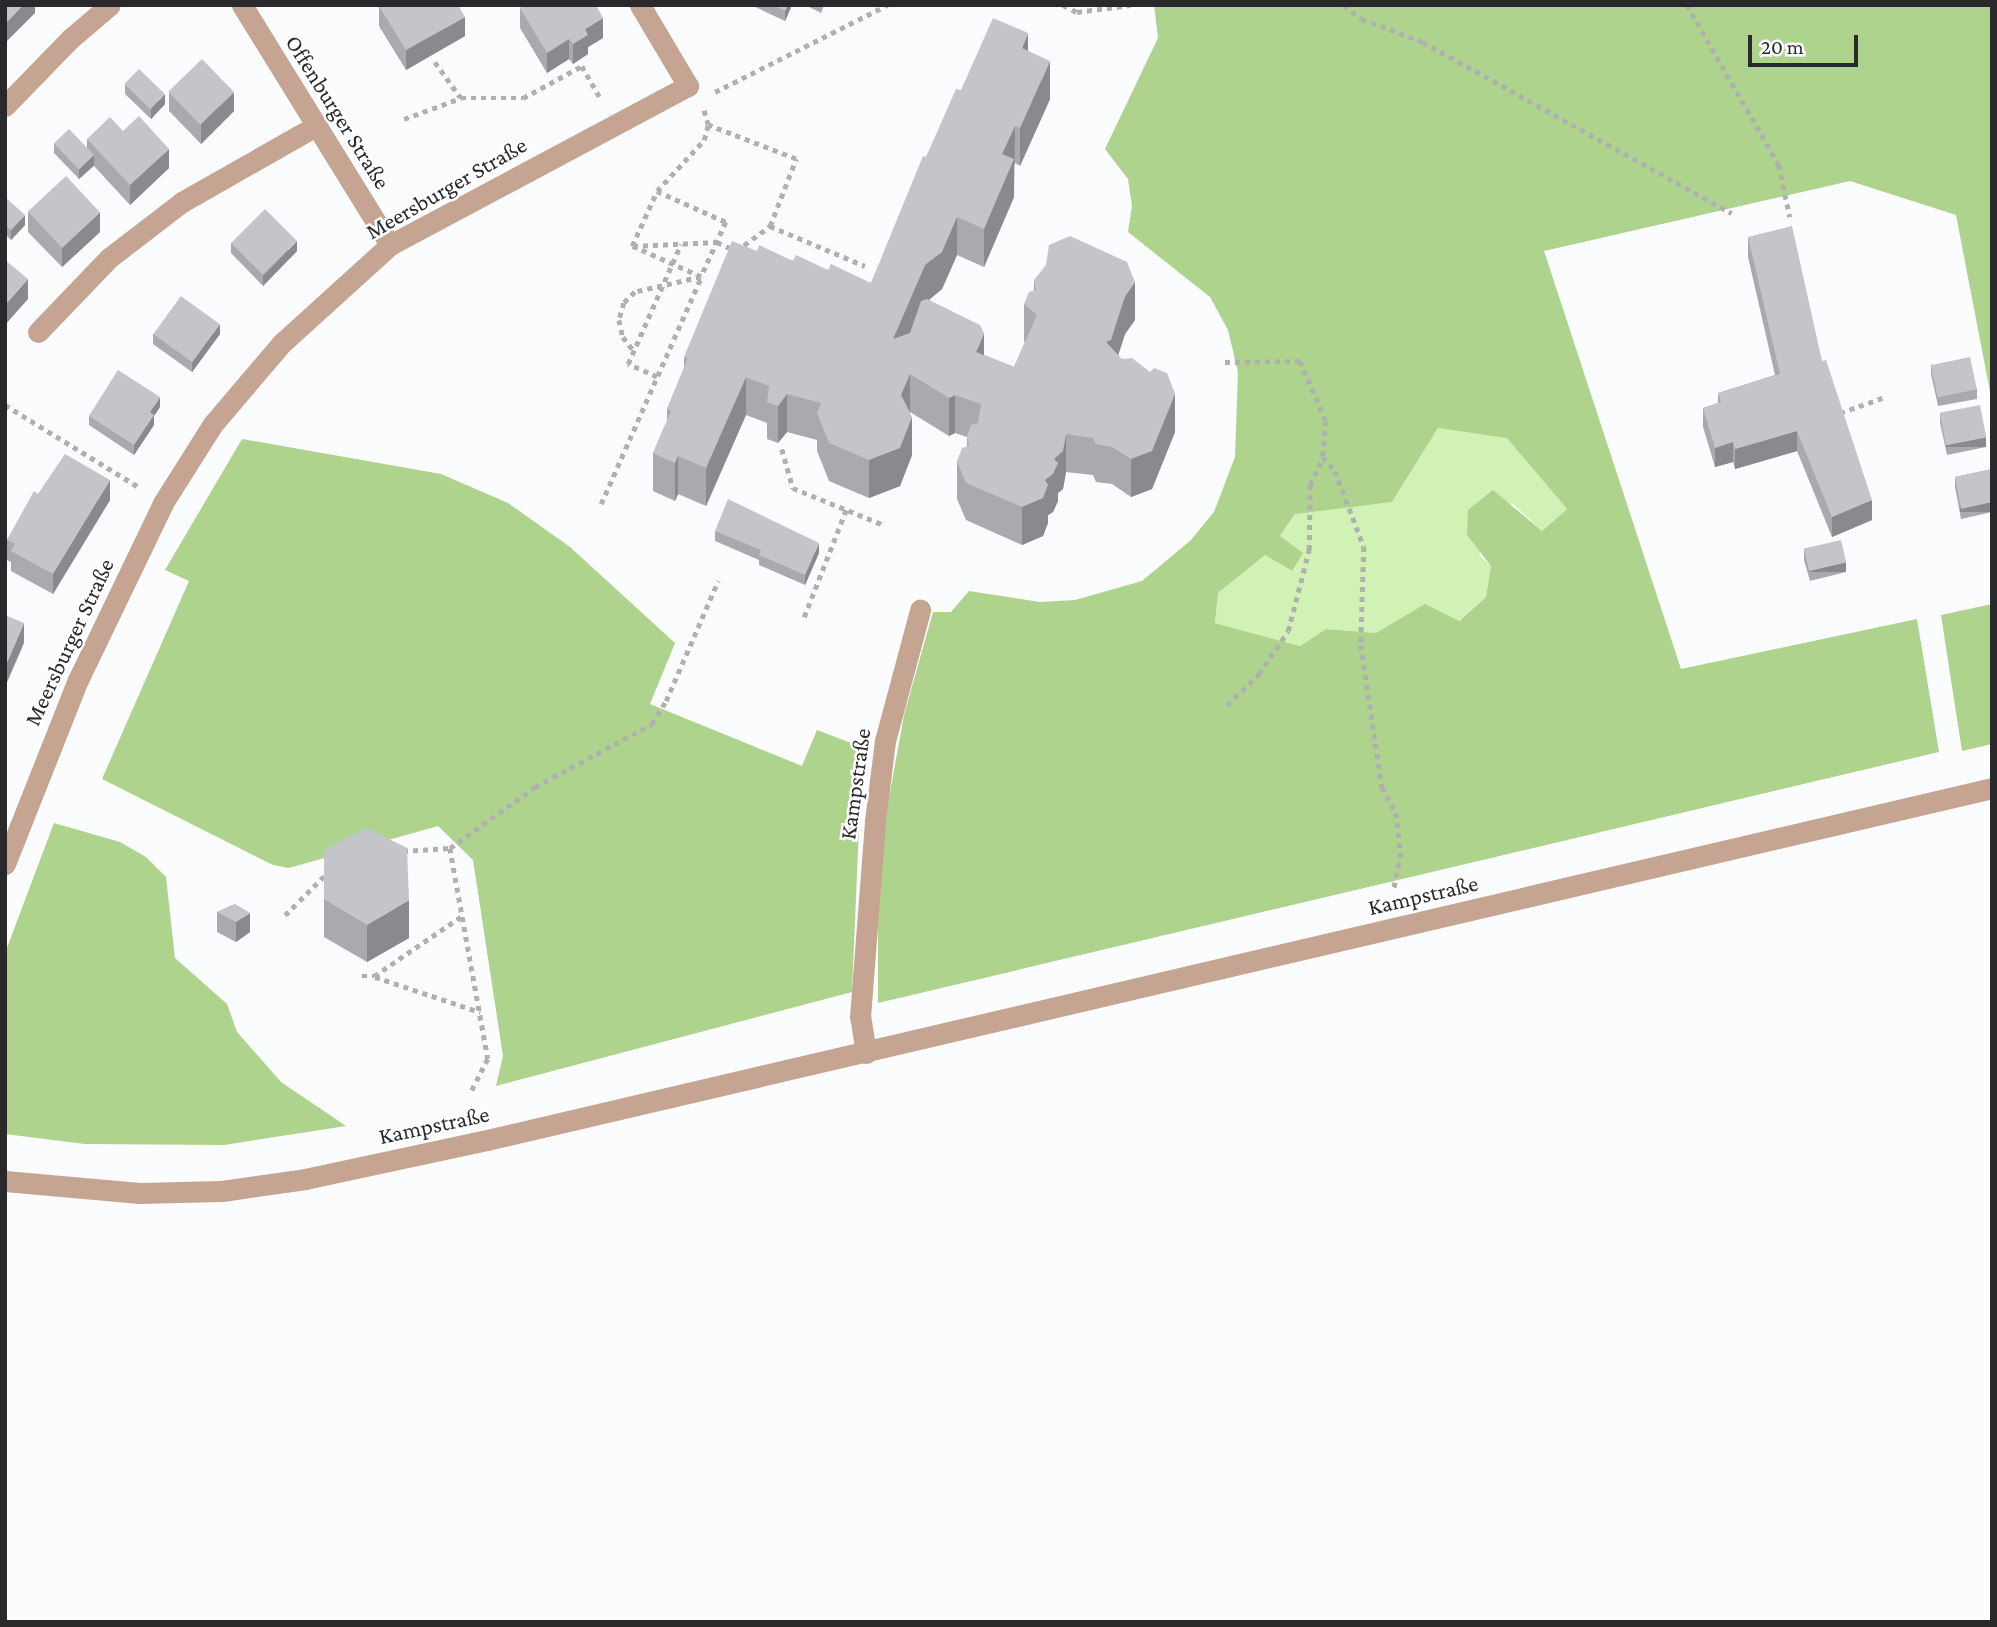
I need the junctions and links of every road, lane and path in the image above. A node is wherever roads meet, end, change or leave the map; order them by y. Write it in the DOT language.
graph roads {
  1 [pos="110,5"];
  2 [pos="242,5"];
  3 [pos="640,5"];
  4 [pos="887,5"];
  5 [pos="1063,5"];
  6 [pos="1131,5"];
  7 [pos="1344,5"];
  8 [pos="1687,5"];
  9 [pos="435,62"];
  10 [pos="693,93"];
  11 [pos="461,98"];
  12 [pos="5,106"];
  13 [pos="404,119"];
  14 [pos="614,123"];
  15 [pos="708,125"];
  16 [pos="314,127"];
  17 [pos="657,191"];
  18 [pos="1732,213"];
  19 [pos="1790,217"];
  20 [pos="770,226"];
  21 [pos="716,242"];
  22 [pos="681,244"];
  23 [pos="390,245"];
  24 [pos="632,246"];
  25 [pos="672,264"];
  26 [pos="865,266"];
  27 [pos="701,278"];
  28 [pos="663,283"];
  29 [pos="38,332"];
  30 [pos="634,351"];
  31 [pos="1225,362"];
  32 [pos="657,377"];
  33 [pos="1882,398"];
  34 [pos="5,405"];
  35 [pos="1836,415"];
  36 [pos="782,449"];
  37 [pos="1323,457"];
  38 [pos="163,503"];
  39 [pos="601,504"];
  40 [pos="846,510"];
  41 [pos="884,525"];
  42 [pos="718,581"];
  43 [pos="920,610"];
  44 [pos="804,617"];
  45 [pos="1227,705"];
  46 [pos="1992,788"];
  47 [pos="9,839"];
  48 [pos="450,848"];
  49 [pos="395,852"];
  50 [pos="5,864"];
  51 [pos="336,869"];
  52 [pos="1394,888"];
  53 [pos="285,915"];
  54 [pos="462,916"];
  55 [pos="362,976"];
  56 [pos="374,976"];
  57 [pos="480,1013"];
  58 [pos="866,1053"];
  59 [pos="472,1091"];
  60 [pos="5,1181"];
  1 -- 12 [label="street"];
  2 -- 16 [label="street, Offenburger Straße"];
  3 -- 10 [label="street"];
  4 -- 10 [label="path"];
  5 -- 6 [label="path"];
  7 -- 18 [label="path"];
  8 -- 19 [label="path"];
  9 -- 11 [label="path"];
  10 -- 14 [label="street, Meersburger Straße"];
  10 -- 15 [label="path"];
  11 -- 13 [label="path"];
  11 -- 14 [label="path"];
  14 -- 23 [label="street, Meersburger Straße"];
  15 -- 17 [label="path"];
  15 -- 20 [label="path"];
  16 -- 23 [label="street, Offenburger Straße"];
  16 -- 29 [label="street"];
  17 -- 21 [label="path"];
  17 -- 24 [label="path"];
  20 -- 21 [label="path"];
  20 -- 26 [label="path"];
  21 -- 22 [label="path"];
  21 -- 27 [label="path"];
  22 -- 24 [label="path"];
  22 -- 25 [label="path"];
  23 -- 38 [label="street, Meersburger Straße"];
  24 -- 25 [label="path"];
  25 -- 27 [label="path"];
  25 -- 28 [label="path"];
  27 -- 28 [label="path"];
  27 -- 32 [label="path"];
  28 -- 30 [label="path"];
  28 -- 30 [label="path"];
  30 -- 32 [label="path"];
  31 -- 37 [label="path"];
  32 -- 39 [label="path"];
  33 -- 35 [label="path"];
  34 -- 38 [label="path"];
  36 -- 40 [label="path"];
  37 -- 45 [label="path"];
  37 -- 52 [label="path"];
  38 -- 47 [label="street, Meersburger Straße"];
  40 -- 41 [label="path"];
  40 -- 44 [label="path"];
  42 -- 48 [label="path"];
  43 -- 58 [label="street, Kampstraße"];
  46 -- 58 [label="street, Kampstraße"];
  47 -- 50 [label="street, Meersburger Straße"];
  48 -- 49 [label="path"];
  48 -- 54 [label="path"];
  51 -- 53 [label="path"];
  54 -- 56 [label="path"];
  54 -- 57 [label="path"];
  55 -- 56 [label="path"];
  56 -- 57 [label="path"];
  57 -- 59 [label="path"];
  58 -- 60 [label="street, Kampstraße"];
}
